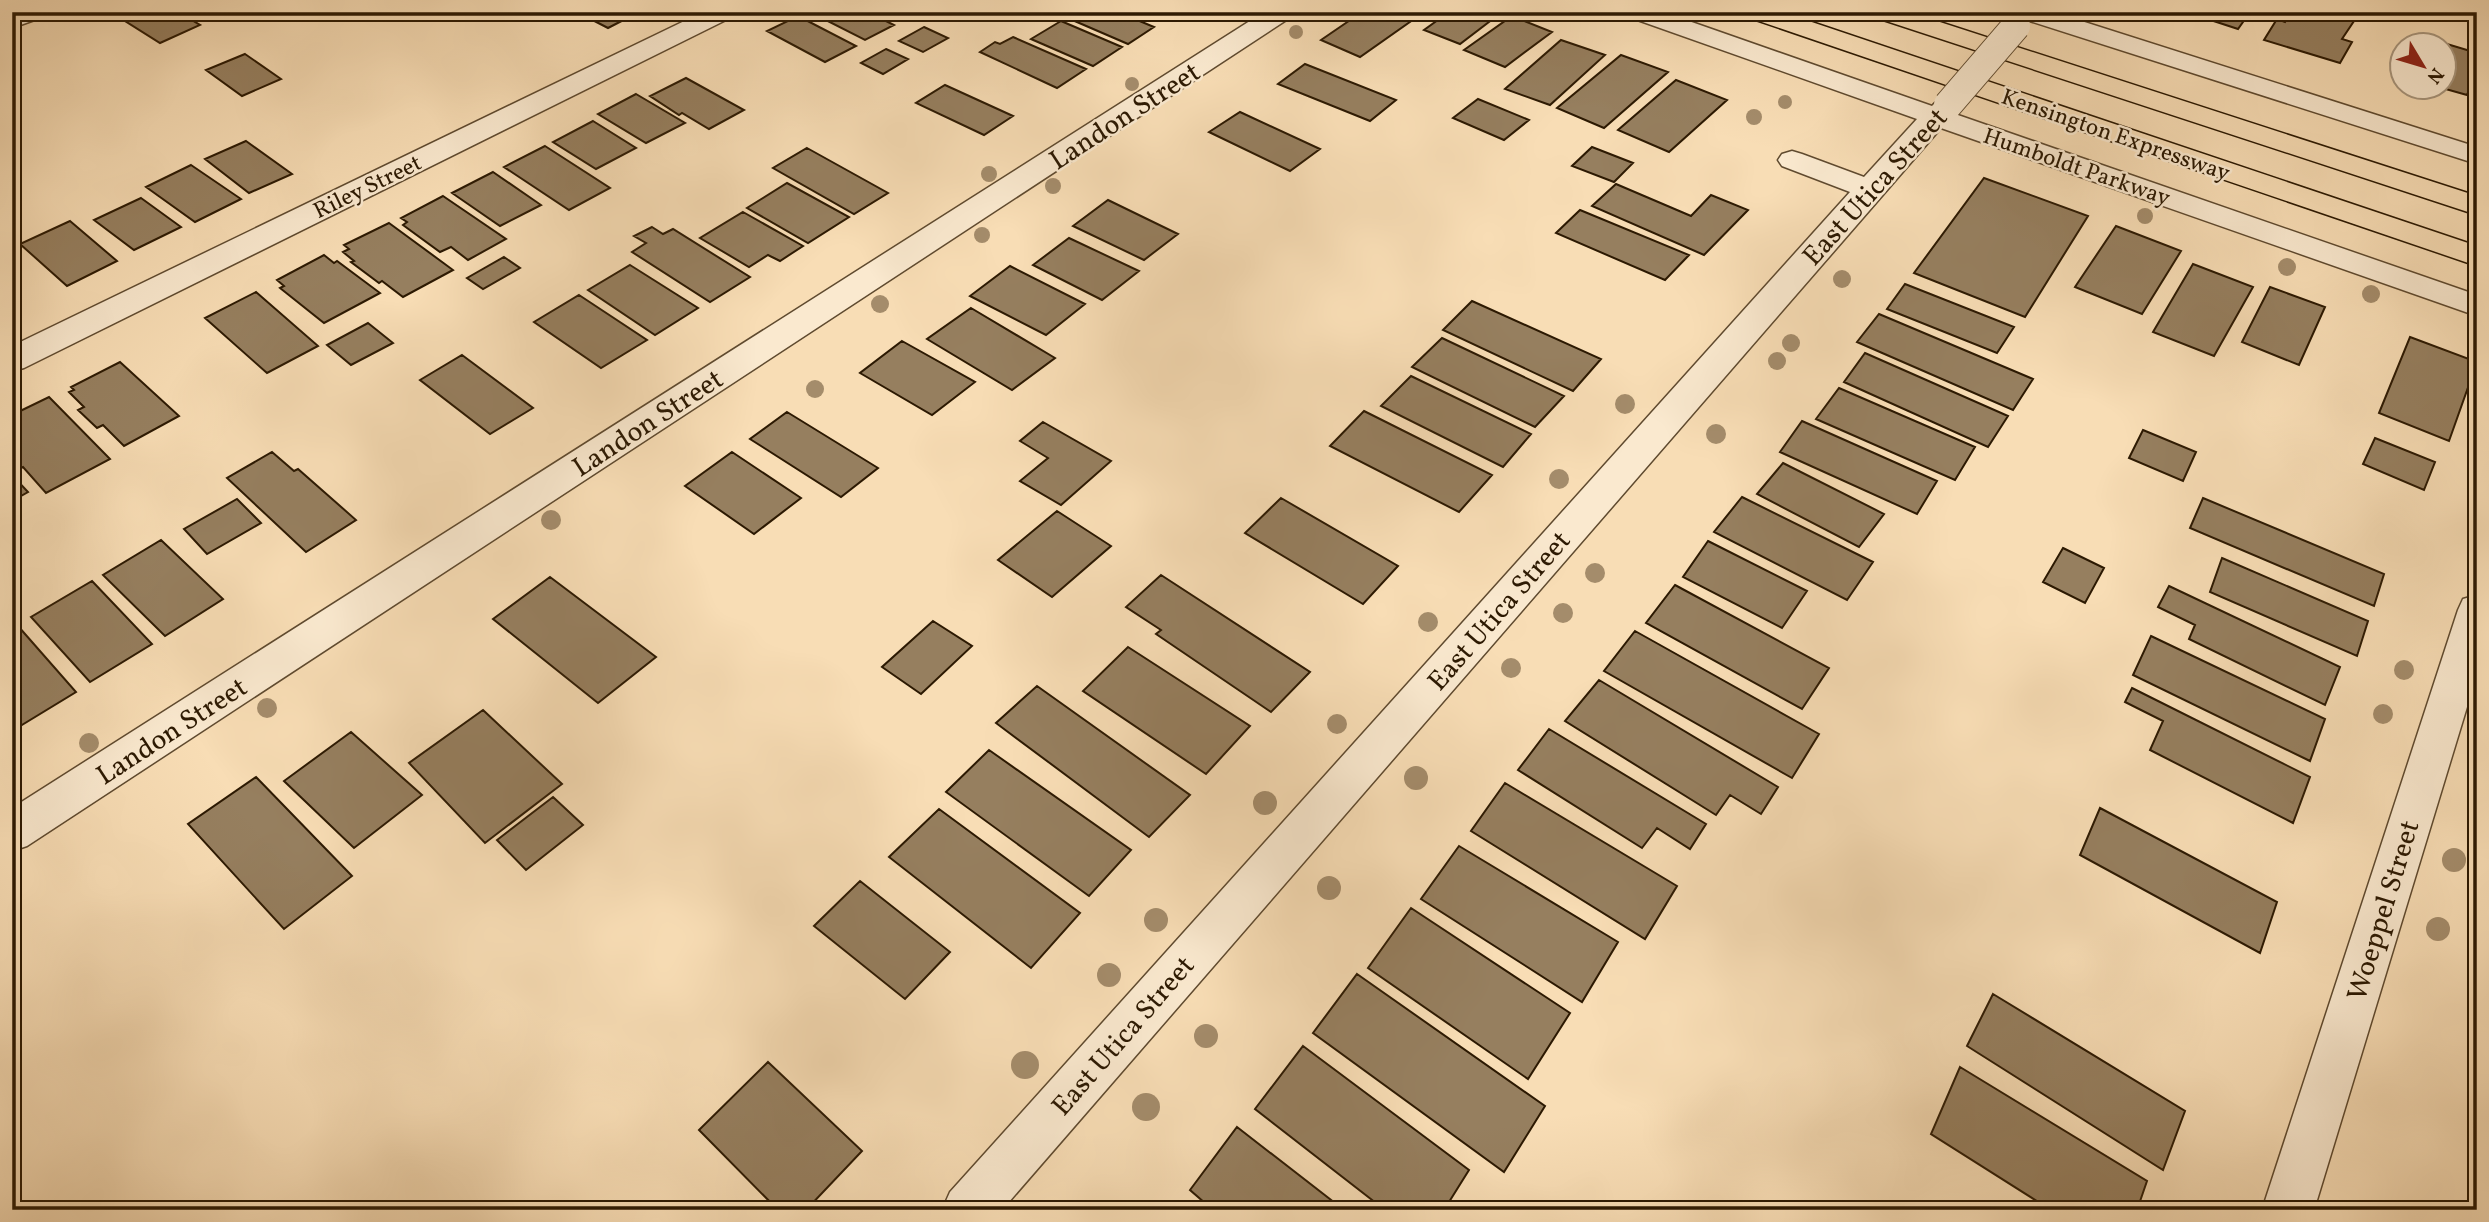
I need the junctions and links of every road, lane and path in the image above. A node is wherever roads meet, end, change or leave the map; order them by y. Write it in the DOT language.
graph roads {
  1 [pos="34,12"];
  2 [pos="723,12"];
  3 [pos="1282,12"];
  4 [pos="1638,12"];
  5 [pos="1756,12"];
  6 [pos="1883,12"];
  7 [pos="2024,16"];
  8 [pos="12,20"];
  9 [pos="1943,111"];
  10 [pos="2477,156"];
  11 [pos="1792,160"];
  12 [pos="1869,189"];
  13 [pos="2477,206"];
  14 [pos="2477,256"];
  15 [pos="2477,306"];
  16 [pos="12,360"];
  17 [pos="2477,610"];
  18 [pos="12,832"];
  19 [pos="968,1210"];
  20 [pos="2288,1210"];
  1 -- 8 [label="street"];
  2 -- 16 [label="street, Riley Street"];
  3 -- 18 [label="street, Landon Street"];
  4 -- 9 [label="street, Humboldt Parkway"];
  5 -- 14 [label="highway, Kensington Expressway"];
  6 -- 13 [label="highway, Kensington Expressway"];
  7 -- 9 [label="street, East Utica Street, bridge"];
  7 -- 10 [label="street"];
  9 -- 12 [label="street, East Utica Street"];
  9 -- 15 [label="street, Humboldt Parkway"];
  11 -- 12 [label="street"];
  12 -- 19 [label="street, East Utica Street"];
  17 -- 20 [label="street, Woeppel Street"];
}
